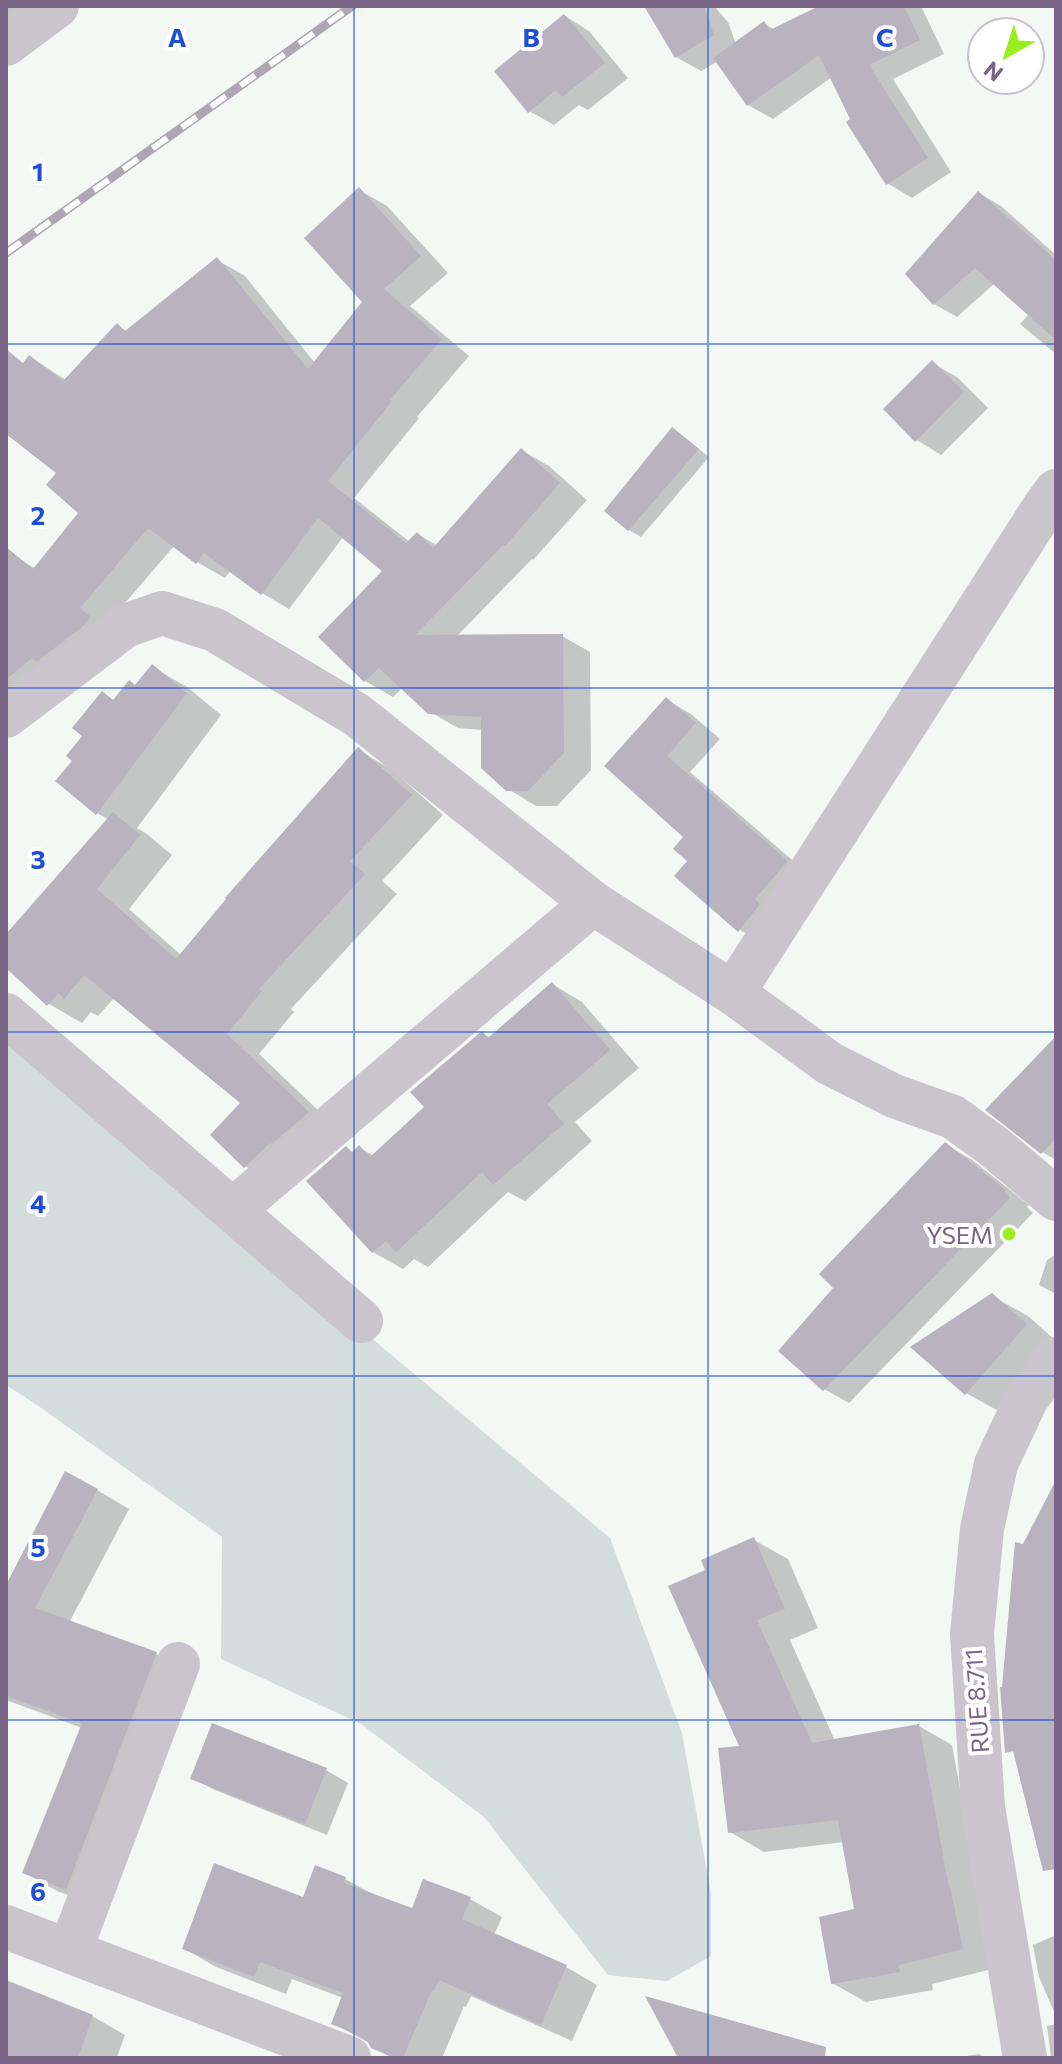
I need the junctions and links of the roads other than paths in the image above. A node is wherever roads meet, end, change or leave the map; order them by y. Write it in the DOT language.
graph roads {
  1 [pos="57,6"];
  2 [pos="6,44"];
  3 [pos="1056,491"];
  4 [pos="6,716"];
  5 [pos="593,903"];
  6 [pos="733,993"];
  7 [pos="6,1015"];
  8 [pos="1056,1199"];
  9 [pos="233,1210"];
  10 [pos="361,1321"];
  11 [pos="1056,1359"];
  12 [pos="1042,1405"];
  13 [pos="178,1664"];
  14 [pos="6,1927"];
  15 [pos="70,1951"];
  16 [pos="349,2058"];
  17 [pos="1025,2058"];
  1 -- 2 [label="street"];
  3 -- 6 [label="street"];
  4 -- 5 [label="street"];
  5 -- 6 [label="street"];
  5 -- 9 [label="street"];
  6 -- 8 [label="street"];
  7 -- 9 [label="street"];
  9 -- 10 [label="street"];
  11 -- 12 [label="street, RUE 8.711"];
  12 -- 17 [label="street, RUE 8.711"];
  13 -- 15 [label="street"];
  14 -- 15 [label="street"];
  15 -- 16 [label="street"];
}
